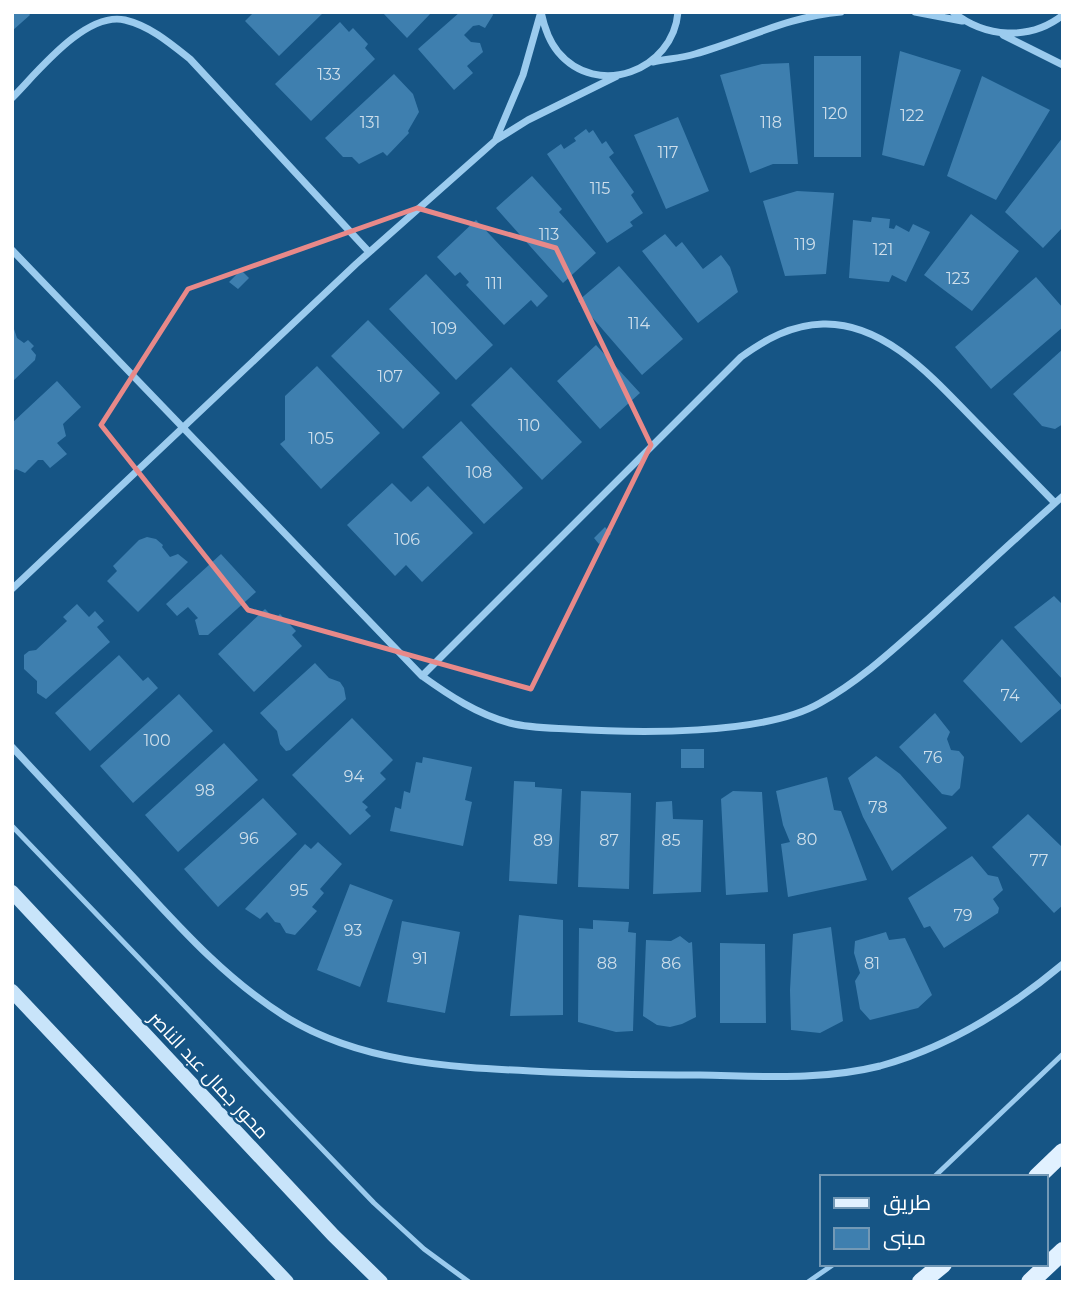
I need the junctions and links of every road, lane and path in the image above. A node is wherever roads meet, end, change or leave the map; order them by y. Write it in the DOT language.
graph roads {
  1 [pos="541,12"];
  2 [pos="678,12"];
  3 [pos="841,12"];
  4 [pos="915,12"];
  5 [pos="953,12"];
  6 [pos="1063,15"];
  7 [pos="965,22"];
  8 [pos="999,33"];
  9 [pos="652,62"];
  10 [pos="1063,65"];
  11 [pos="617,76"];
  12 [pos="12,98"];
  13 [pos="496,140"];
  14 [pos="12,250"];
  15 [pos="369,252"];
  16 [pos="182,428"];
  17 [pos="1063,496"];
  18 [pos="1055,503"];
  19 [pos="12,589"];
  20 [pos="422,676"];
  21 [pos="12,747"];
  22 [pos="12,826"];
  23 [pos="12,892"];
  24 [pos="1063,964"];
  25 [pos="12,991"];
  26 [pos="1063,1054"];
  27 [pos="1063,1152"];
  28 [pos="936,1175"];
  29 [pos="1039,1175"];
  30 [pos="1063,1251"];
  31 [pos="831,1266"];
  32 [pos="941,1266"];
  33 [pos="287,1282"];
  34 [pos="381,1282"];
  35 [pos="469,1282"];
  36 [pos="808,1282"];
  37 [pos="921,1282"];
  38 [pos="1030,1282"];
  1 -- 11 [label="street"];
  1 -- 13 [label="street"];
  2 -- 9 [label="street"];
  3 -- 9 [label="street"];
  4 -- 7 [label="street"];
  5 -- 7 [label="street"];
  6 -- 8 [label="street"];
  7 -- 8 [label="street"];
  8 -- 10 [label="street"];
  9 -- 11 [label="street"];
  11 -- 13 [label="street"];
  12 -- 15 [label="street"];
  13 -- 15 [label="street"];
  14 -- 16 [label="street"];
  15 -- 16 [label="street"];
  16 -- 19 [label="street"];
  16 -- 20 [label="street"];
  17 -- 18 [label="street"];
  18 -- 20 [label="street"];
  18 -- 20 [label="street"];
  21 -- 24 [label="street"];
  22 -- 35 [label="lane"];
  23 -- 34 [label="main road, محور جمال عبد الناصر"];
  25 -- 33 [label="main road"];
  26 -- 28 [label="lane"];
  27 -- 29 [label="main road"];
  30 -- 38 [label="main road"];
  31 -- 36 [label="lane"];
  32 -- 37 [label="main road"];
}
